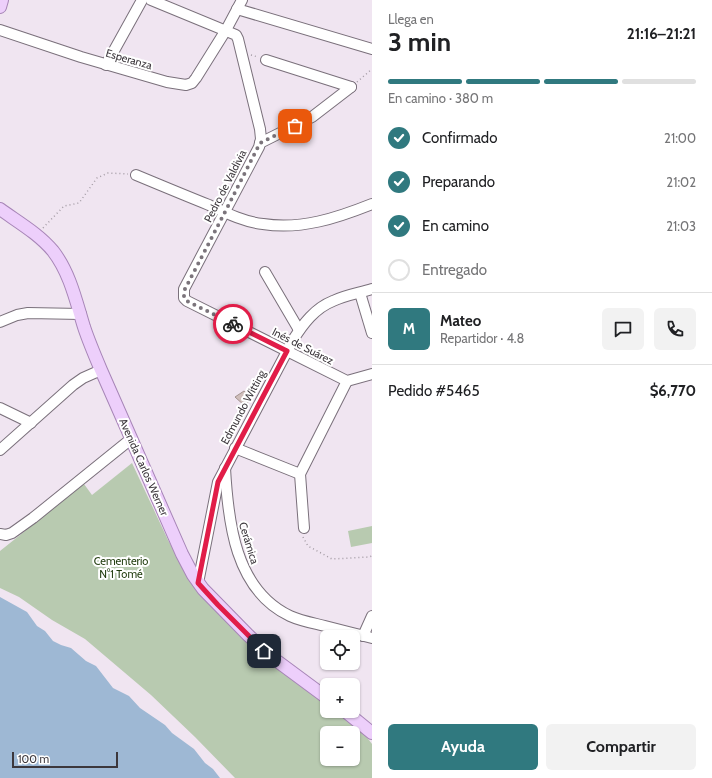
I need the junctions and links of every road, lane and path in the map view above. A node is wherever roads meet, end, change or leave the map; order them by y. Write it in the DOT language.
graph roads {
  1 [pos="2,0"];
  2 [pos="142,0"];
  3 [pos="151,0"];
  4 [pos="239,5"];
  5 [pos="0,7"];
  6 [pos="0,30"];
  7 [pos="226,30"];
  8 [pos="372,49"];
  9 [pos="241,52"];
  10 [pos="266,60"];
  11 [pos="106,65"];
  12 [pos="372,69"];
  13 [pos="351,87"];
  14 [pos="260,143"];
  15 [pos="136,175"];
  16 [pos="372,204"];
  17 [pos="0,209"];
  18 [pos="225,212"];
  19 [pos="35,235"];
  20 [pos="264,272"];
  21 [pos="372,289"];
  22 [pos="360,293"];
  23 [pos="183,296"];
  24 [pos="81,314"];
  25 [pos="0,322"];
  26 [pos="299,330"];
  27 [pos="372,333"];
  28 [pos="287,351"];
  29 [pos="101,370"];
  30 [pos="372,374"];
  31 [pos="347,381"];
  32 [pos="0,408"];
  33 [pos="31,423"];
  34 [pos="132,439"];
  35 [pos="236,448"];
  36 [pos="0,450"];
  37 [pos="225,468"];
  38 [pos="300,474"];
  39 [pos="303,530"];
  40 [pos="2,534"];
  41 [pos="372,556"];
  42 [pos="198,583"];
  43 [pos="372,616"];
  44 [pos="367,637"];
  45 [pos="320,693"];
  46 [pos="354,718"];
  47 [pos="372,733"];
  1 -- 5 [label="main road"];
  2 -- 11 [label="street"];
  3 -- 7 [label="street"];
  4 -- 7 [label="street"];
  4 -- 8 [label="street"];
  6 -- 11 [label="street, Esperanza"];
  7 -- 9 [label="street"];
  7 -- 11 [label="street, Esperanza"];
  9 -- 10 [label="path"];
  9 -- 14 [label="street"];
  10 -- 13 [label="street"];
  12 -- 13 [label="path"];
  13 -- 14 [label="street, Pedro de Valdivia"];
  14 -- 18 [label="street, Pedro de Valdivia"];
  15 -- 18 [label="street"];
  15 -- 19 [label="path"];
  16 -- 18 [label="street"];
  17 -- 19 [label="main road, Avenida Carlos Werner"];
  18 -- 23 [label="street, Pedro de Valdivia"];
  19 -- 24 [label="main road, Avenida Carlos Werner"];
  20 -- 26 [label="street"];
  21 -- 22 [label="street, Edmundo Witting"];
  22 -- 26 [label="street, Edmundo Witting"];
  22 -- 27 [label="street"];
  23 -- 28 [label="street, Inés de Suárez"];
  24 -- 25 [label="street"];
  24 -- 29 [label="main road, Avenida Carlos Werner"];
  26 -- 28 [label="street, Edmundo Witting"];
  28 -- 31 [label="street, Inés de Suárez"];
  28 -- 35 [label="street, Edmundo Witting"];
  29 -- 33 [label="street"];
  29 -- 34 [label="main road, Avenida Carlos Werner"];
  30 -- 31 [label="street"];
  31 -- 38 [label="street"];
  32 -- 33 [label="street"];
  33 -- 36 [label="street"];
  34 -- 40 [label="street"];
  34 -- 42 [label="main road, Avenida Carlos Werner"];
  35 -- 37 [label="street, Edmundo Witting"];
  35 -- 38 [label="street"];
  37 -- 42 [label="street, Edmundo Witting"];
  37 -- 44 [label="street, Cerámica"];
  38 -- 39 [label="street"];
  39 -- 41 [label="path"];
  42 -- 45 [label="main road, Avenida Carlos Werner"];
  43 -- 44 [label="street"];
  46 -- 47 [label="main road"];
}
